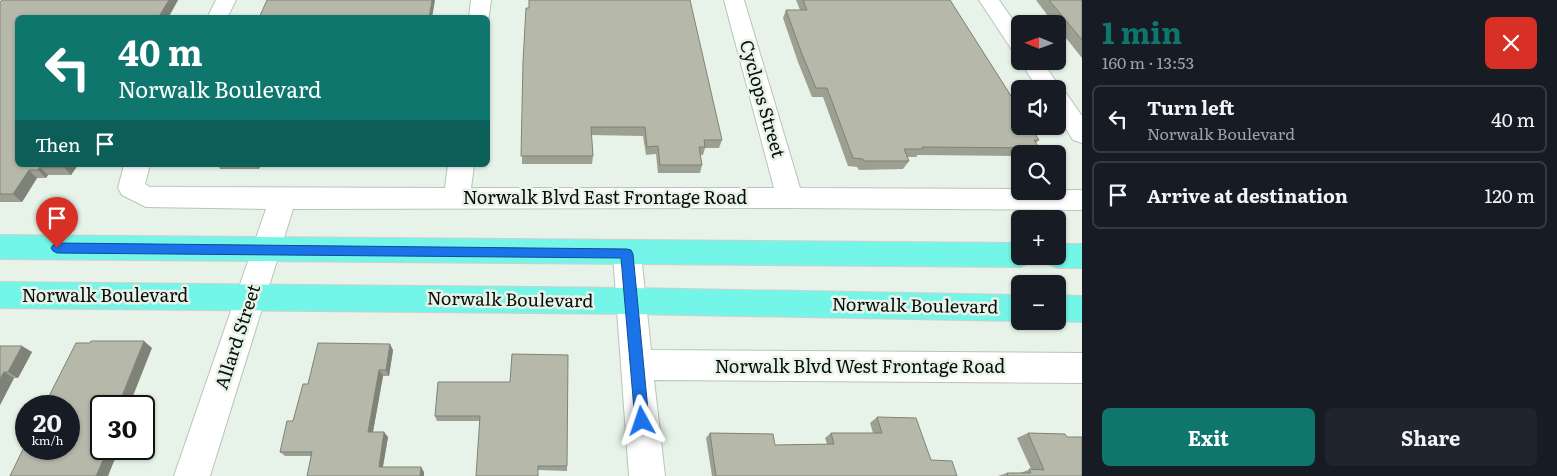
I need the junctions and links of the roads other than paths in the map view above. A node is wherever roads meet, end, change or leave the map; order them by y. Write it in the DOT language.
graph roads {
  1 [pos="226,0"];
  2 [pos="481,0"];
  3 [pos="734,0"];
  4 [pos="989,0"];
  5 [pos="218,15"];
  6 [pos="479,15"];
  7 [pos="1011,32"];
  8 [pos="1066,111"];
  9 [pos="1082,134"];
  10 [pos="461,167"];
  11 [pos="134,177"];
  12 [pos="283,198"];
  13 [pos="457,198"];
  14 [pos="790,198"];
  15 [pos="1082,200"];
  16 [pos="0,247"];
  17 [pos="266,250"];
  18 [pos="627,254"];
  19 [pos="1011,255"];
  20 [pos="1066,256"];
  21 [pos="1082,256"];
  22 [pos="0,295"];
  23 [pos="251,297"];
  24 [pos="631,301"];
  25 [pos="1011,308"];
  26 [pos="1066,308"];
  27 [pos="1082,309"];
  28 [pos="637,366"];
  29 [pos="1082,368"];
  30 [pos="192,476"];
  31 [pos="647,476"];
  1 -- 5 [label="street"];
  2 -- 6 [label="street"];
  3 -- 14 [label="street, Cyclops Street"];
  4 -- 7 [label="street"];
  8 -- 9 [label="street"];
  10 -- 13 [label="street"];
  11 -- 12 [label="street, Norwalk Blvd East Frontage Road"];
  12 -- 13 [label="street, Norwalk Blvd East Frontage Road"];
  12 -- 17 [label="street, Allard Street"];
  13 -- 14 [label="street, Norwalk Blvd East Frontage Road"];
  14 -- 15 [label="street, Norwalk Blvd East Frontage Road"];
  16 -- 17 [label="main road"];
  17 -- 18 [label="main road"];
  17 -- 23 [label="street, Allard Street"];
  18 -- 19 [label="main road"];
  18 -- 24 [label="street"];
  20 -- 21 [label="main road"];
  22 -- 23 [label="main road, Norwalk Boulevard"];
  23 -- 24 [label="main road, Norwalk Boulevard"];
  23 -- 30 [label="street, Allard Street"];
  24 -- 25 [label="main road, Norwalk Boulevard"];
  24 -- 28 [label="street"];
  26 -- 27 [label="main road"];
  28 -- 29 [label="street, Norwalk Blvd West Frontage Road"];
  28 -- 31 [label="street"];
}
